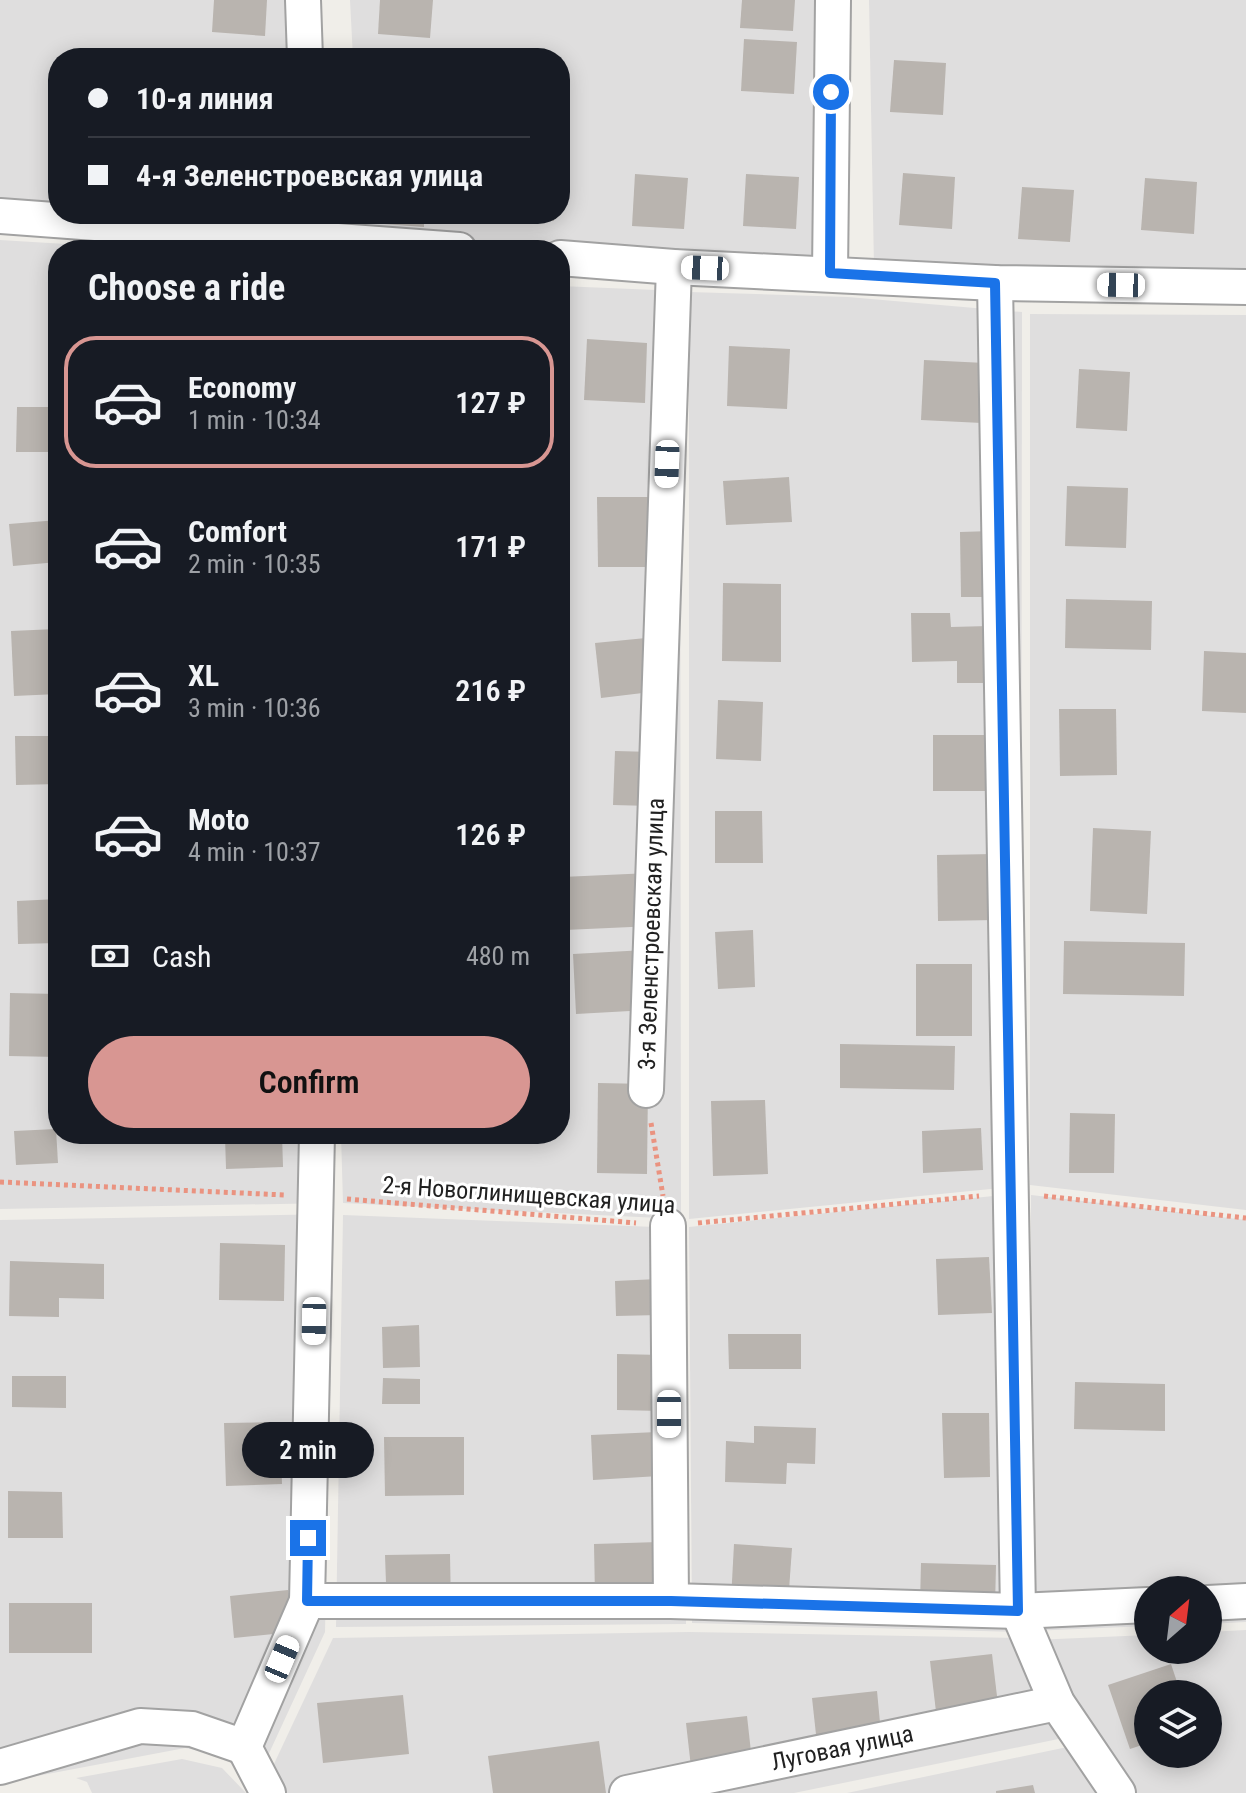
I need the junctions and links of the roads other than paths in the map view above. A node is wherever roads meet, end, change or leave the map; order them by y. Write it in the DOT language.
graph roads {
  1 [pos="303,0"];
  2 [pos="833,0"];
  3 [pos="305,48"];
  4 [pos="0,216"];
  5 [pos="48,219"];
  6 [pos="137,224"];
  7 [pos="309,234"];
  8 [pos="365,240"];
  9 [pos="570,259"];
  10 [pos="674,267"];
  11 [pos="830,273"];
  12 [pos="995,283"];
  13 [pos="1246,287"];
  14 [pos="646,1090"];
  15 [pos="317,1144"];
  16 [pos="668,1226"];
  17 [pos="307,1601"];
  18 [pos="671,1601"];
  19 [pos="1246,1601"];
  20 [pos="1222,1602"];
  21 [pos="1134,1606"];
  22 [pos="1018,1611"];
  23 [pos="1057,1703"];
  24 [pos="244,1747"];
  25 [pos="0,1767"];
  26 [pos="268,1793"];
  27 [pos="627,1793"];
  28 [pos="1118,1793"];
  1 -- 3 [label="street"];
  2 -- 11 [label="street"];
  4 -- 5 [label="street"];
  6 -- 7 [label="street"];
  7 -- 8 [label="street"];
  9 -- 10 [label="street"];
  10 -- 11 [label="street"];
  10 -- 14 [label="street, 3-я Зеленстроевская улица"];
  11 -- 12 [label="street"];
  12 -- 13 [label="street"];
  12 -- 22 [label="street"];
  15 -- 17 [label="street"];
  16 -- 18 [label="street"];
  17 -- 18 [label="street"];
  17 -- 24 [label="street"];
  18 -- 22 [label="street"];
  19 -- 20 [label="street"];
  21 -- 22 [label="street"];
  22 -- 23 [label="street"];
  23 -- 27 [label="street, Луговая улица"];
  23 -- 28 [label="street"];
  24 -- 25 [label="street"];
  24 -- 26 [label="street"];
}
